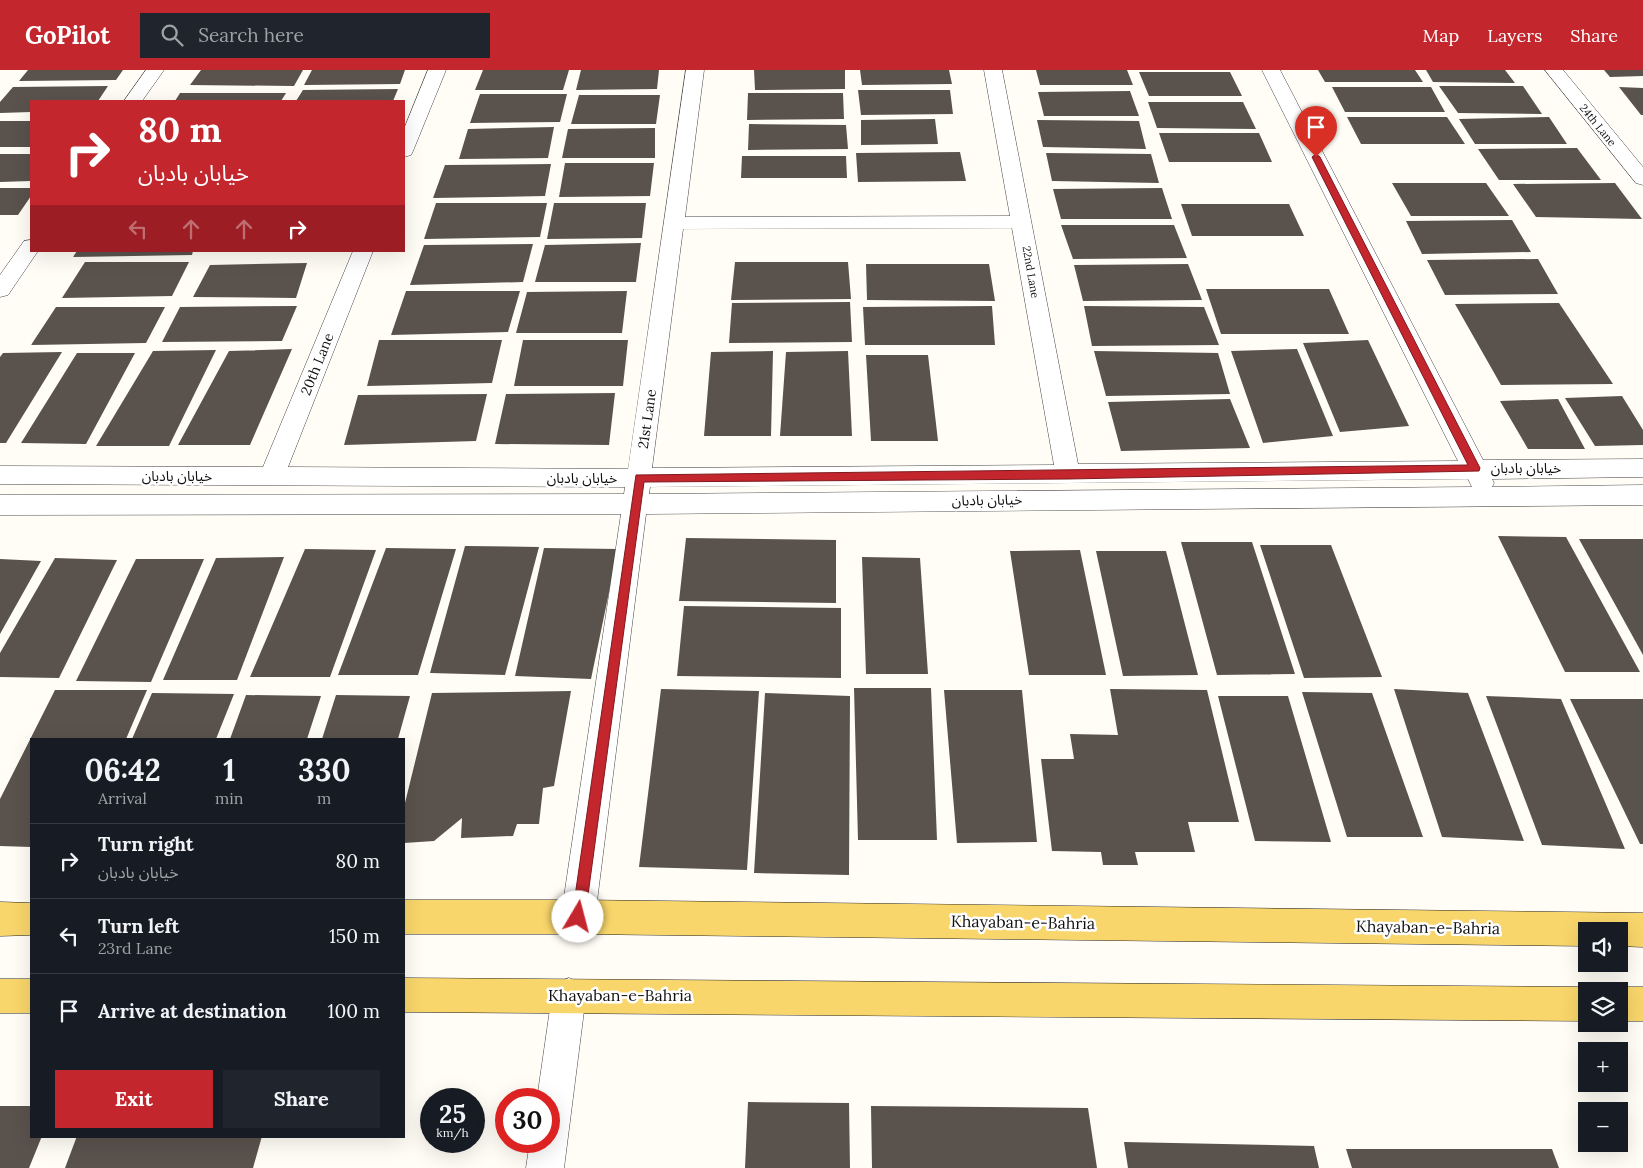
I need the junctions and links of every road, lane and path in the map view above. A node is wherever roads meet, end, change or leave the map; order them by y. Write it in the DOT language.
graph roads {
  1 [pos="156,70"];
  2 [pos="436,70"];
  3 [pos="695,70"];
  4 [pos="994,70"];
  5 [pos="1271,70"];
  6 [pos="1554,70"];
  7 [pos="134,100"];
  8 [pos="405,148"];
  9 [pos="1643,179"];
  10 [pos="1021,222"];
  11 [pos="674,223"];
  12 [pos="30,247"];
  13 [pos="363,252"];
  14 [pos="0,290"];
  15 [pos="1475,468"];
  16 [pos="1643,468"];
  17 [pos="0,475"];
  18 [pos="1068,475"];
  19 [pos="272,476"];
  20 [pos="639,478"];
  21 [pos="1488,495"];
  22 [pos="1643,495"];
  23 [pos="634,504"];
  24 [pos="0,505"];
  25 [pos="405,917"];
  26 [pos="578,917"];
  27 [pos="0,919"];
  28 [pos="30,919"];
  29 [pos="1643,930"];
  30 [pos="405,995"];
  31 [pos="568,995"];
  32 [pos="0,996"];
  33 [pos="30,996"];
  34 [pos="1578,1004"];
  35 [pos="1628,1004"];
  36 [pos="1643,1004"];
  37 [pos="556,1088"];
  38 [pos="547,1153"];
  39 [pos="545,1168"];
  1 -- 7 [label="street"];
  2 -- 8 [label="street"];
  3 -- 11 [label="street, 21st Lane"];
  4 -- 10 [label="street, 22nd Lane"];
  5 -- 15 [label="street"];
  6 -- 9 [label="street, 24th Lane"];
  10 -- 11 [label="street"];
  10 -- 18 [label="street, 22nd Lane"];
  11 -- 20 [label="street, 21st Lane"];
  12 -- 14 [label="street"];
  13 -- 19 [label="street, 20th Lane"];
  15 -- 16 [label="street, خیابان بادبان"];
  15 -- 18 [label="street, خیابان بادبان"];
  15 -- 21 [label="street"];
  17 -- 19 [label="street, خیابان بادبان"];
  18 -- 20 [label="street, خیابان بادبان"];
  19 -- 20 [label="street, خیابان بادبان"];
  20 -- 23 [label="street, 21st Lane"];
  21 -- 22 [label="street, خیابان بادبان"];
  21 -- 23 [label="street, خیابان بادبان"];
  23 -- 24 [label="street, خیابان بادبان"];
  23 -- 26 [label="street, 21st Lane"];
  25 -- 26 [label="main road, Khayaban-e-Bahria"];
  26 -- 29 [label="main road, Khayaban-e-Bahria"];
  27 -- 28 [label="main road"];
  30 -- 31 [label="main road, Khayaban-e-Bahria"];
  31 -- 34 [label="main road, Khayaban-e-Bahria"];
  31 -- 37 [label="street"];
  32 -- 33 [label="main road"];
  35 -- 36 [label="main road"];
  38 -- 39 [label="street"];
}
